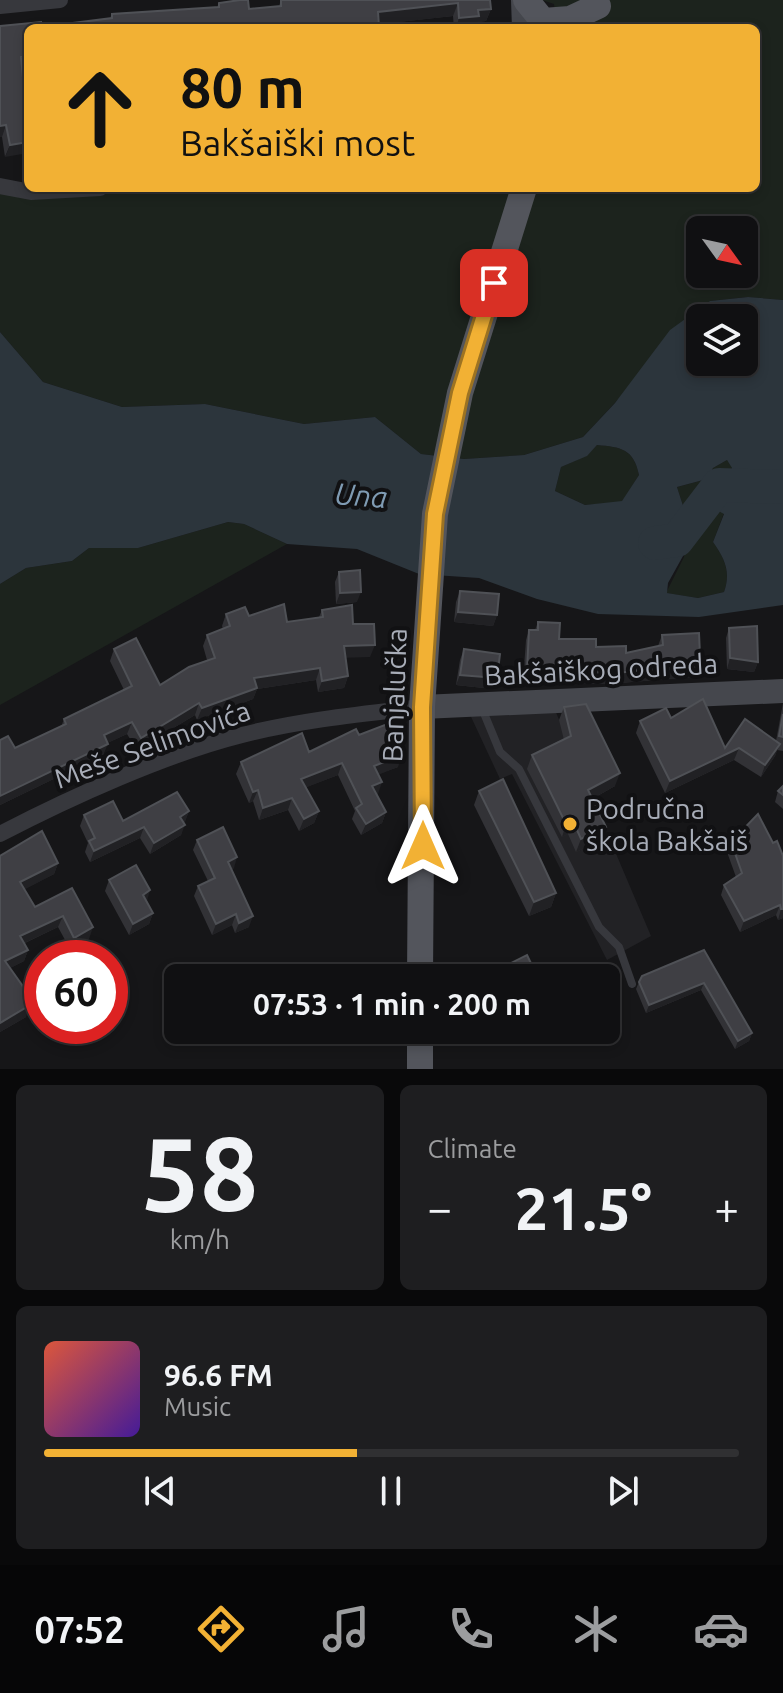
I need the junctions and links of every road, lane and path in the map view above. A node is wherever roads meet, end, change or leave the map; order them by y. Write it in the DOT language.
graph roads {
  1 [pos="60,0"];
  2 [pos="524,0"];
  3 [pos="0,6"];
  4 [pos="595,11"];
  5 [pos="524,24"];
  6 [pos="0,186"];
  7 [pos="24,191"];
  8 [pos="523,192"];
  9 [pos="783,691"];
  10 [pos="481,705"];
  11 [pos="422,707"];
  12 [pos="0,834"];
  13 [pos="420,964"];
  14 [pos="632,984"];
  15 [pos="420,1044"];
  16 [pos="420,1069"];
  1 -- 3 [label="street"];
  2 -- 4 [label="main road"];
  2 -- 5 [label="street"];
  6 -- 7 [label="street"];
  8 -- 11 [label="main road, Banjalučka"];
  9 -- 10 [label="street, Bakšaiškog odreda"];
  10 -- 11 [label="street, Bakšaiškog odreda"];
  10 -- 14 [label="lane"];
  11 -- 12 [label="street, Meše Selimovića"];
  11 -- 13 [label="main road, Banjalučka"];
  15 -- 16 [label="main road"];
}
